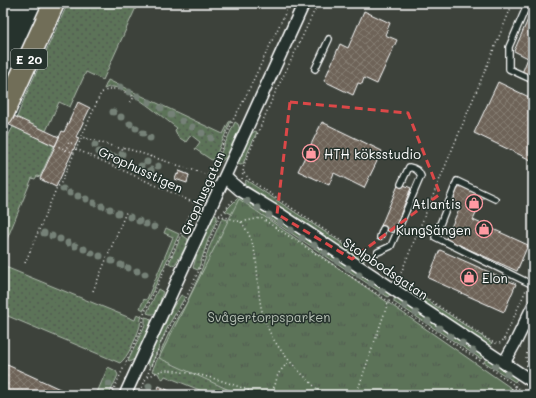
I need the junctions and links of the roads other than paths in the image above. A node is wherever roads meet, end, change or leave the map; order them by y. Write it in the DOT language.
graph roads {
  1 [pos="54,3"];
  2 [pos="304,3"];
  3 [pos="528,3"];
  4 [pos="329,38"];
  5 [pos="315,69"];
  6 [pos="533,80"];
  7 [pos="3,115"];
  8 [pos="225,177"];
  9 [pos="401,184"];
  10 [pos="495,199"];
  11 [pos="382,229"];
  12 [pos="380,237"];
  13 [pos="378,252"];
  14 [pos="531,284"];
  15 [pos="533,306"];
  16 [pos="504,363"];
  17 [pos="533,382"];
  18 [pos="125,395"];
  1 -- 7 [label="highway, E 20"];
  2 -- 8 [label="street, Grophusgatan"];
  3 -- 6 [label="lane"];
  4 -- 5 [label="lane"];
  8 -- 16 [label="street, Stolpbodsgatan"];
  8 -- 18 [label="street, Grophusgatan"];
  9 -- 13 [label="lane"];
  10 -- 14 [label="lane"];
  11 -- 12 [label="lane"];
  15 -- 16 [label="street"];
  16 -- 17 [label="street, Stolpbodsgatan"];
}
